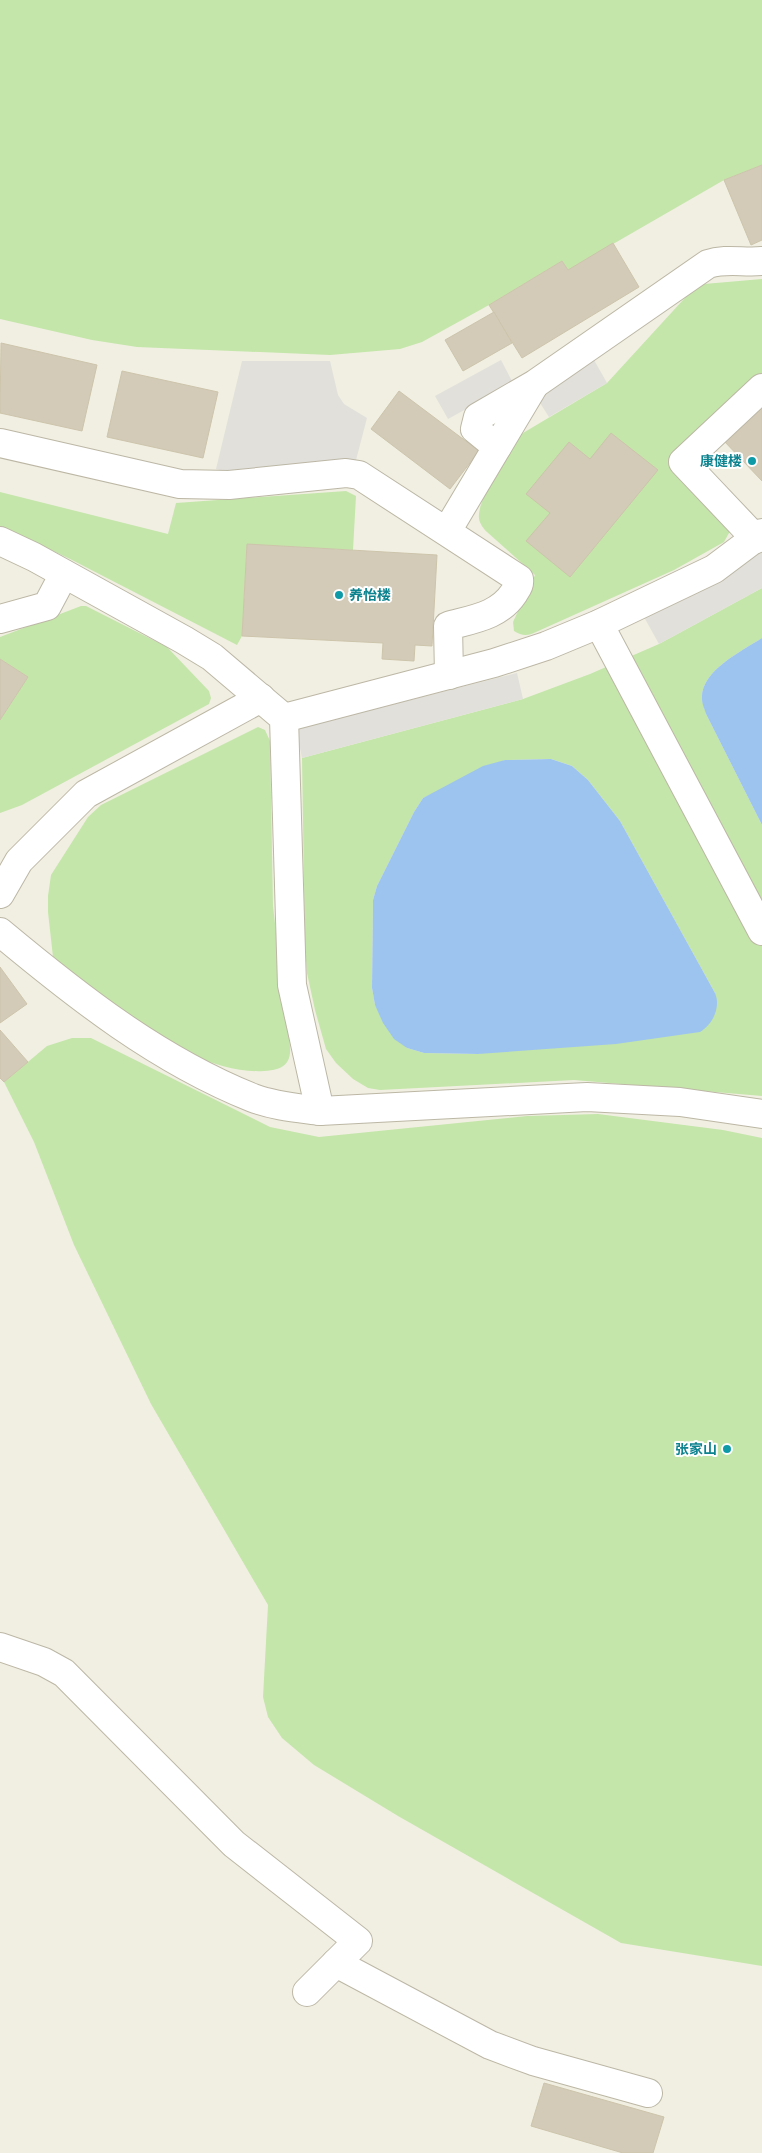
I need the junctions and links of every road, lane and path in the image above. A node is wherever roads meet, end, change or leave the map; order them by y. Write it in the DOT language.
graph roads {
  1 [pos="762,261"];
  2 [pos="762,388"];
  3 [pos="0,443"];
  4 [pos="447,531"];
  5 [pos="759,536"];
  6 [pos="0,541"];
  7 [pos="64,574"];
  8 [pos="0,619"];
  9 [pos="600,624"];
  10 [pos="449,675"];
  11 [pos="261,698"];
  12 [pos="284,718"];
  13 [pos="9,856"];
  14 [pos="0,894"];
  15 [pos="762,930"];
  16 [pos="0,932"];
  17 [pos="320,1111"];
  18 [pos="762,1114"];
  19 [pos="0,1647"];
  20 [pos="336,1963"];
  21 [pos="307,1992"];
  22 [pos="648,2093"];
  1 -- 4 [label="lane"];
  2 -- 5 [label="lane"];
  3 -- 4 [label="lane"];
  4 -- 10 [label="lane"];
  5 -- 9 [label="lane"];
  6 -- 7 [label="lane"];
  7 -- 8 [label="lane"];
  7 -- 11 [label="lane"];
  9 -- 10 [label="lane"];
  9 -- 15 [label="lane"];
  10 -- 12 [label="lane"];
  11 -- 12 [label="lane"];
  11 -- 13 [label="lane"];
  12 -- 17 [label="lane"];
  13 -- 14 [label="lane"];
  16 -- 17 [label="lane"];
  17 -- 18 [label="lane"];
  19 -- 20 [label="lane"];
  20 -- 21 [label="lane"];
  20 -- 22 [label="lane"];
}
